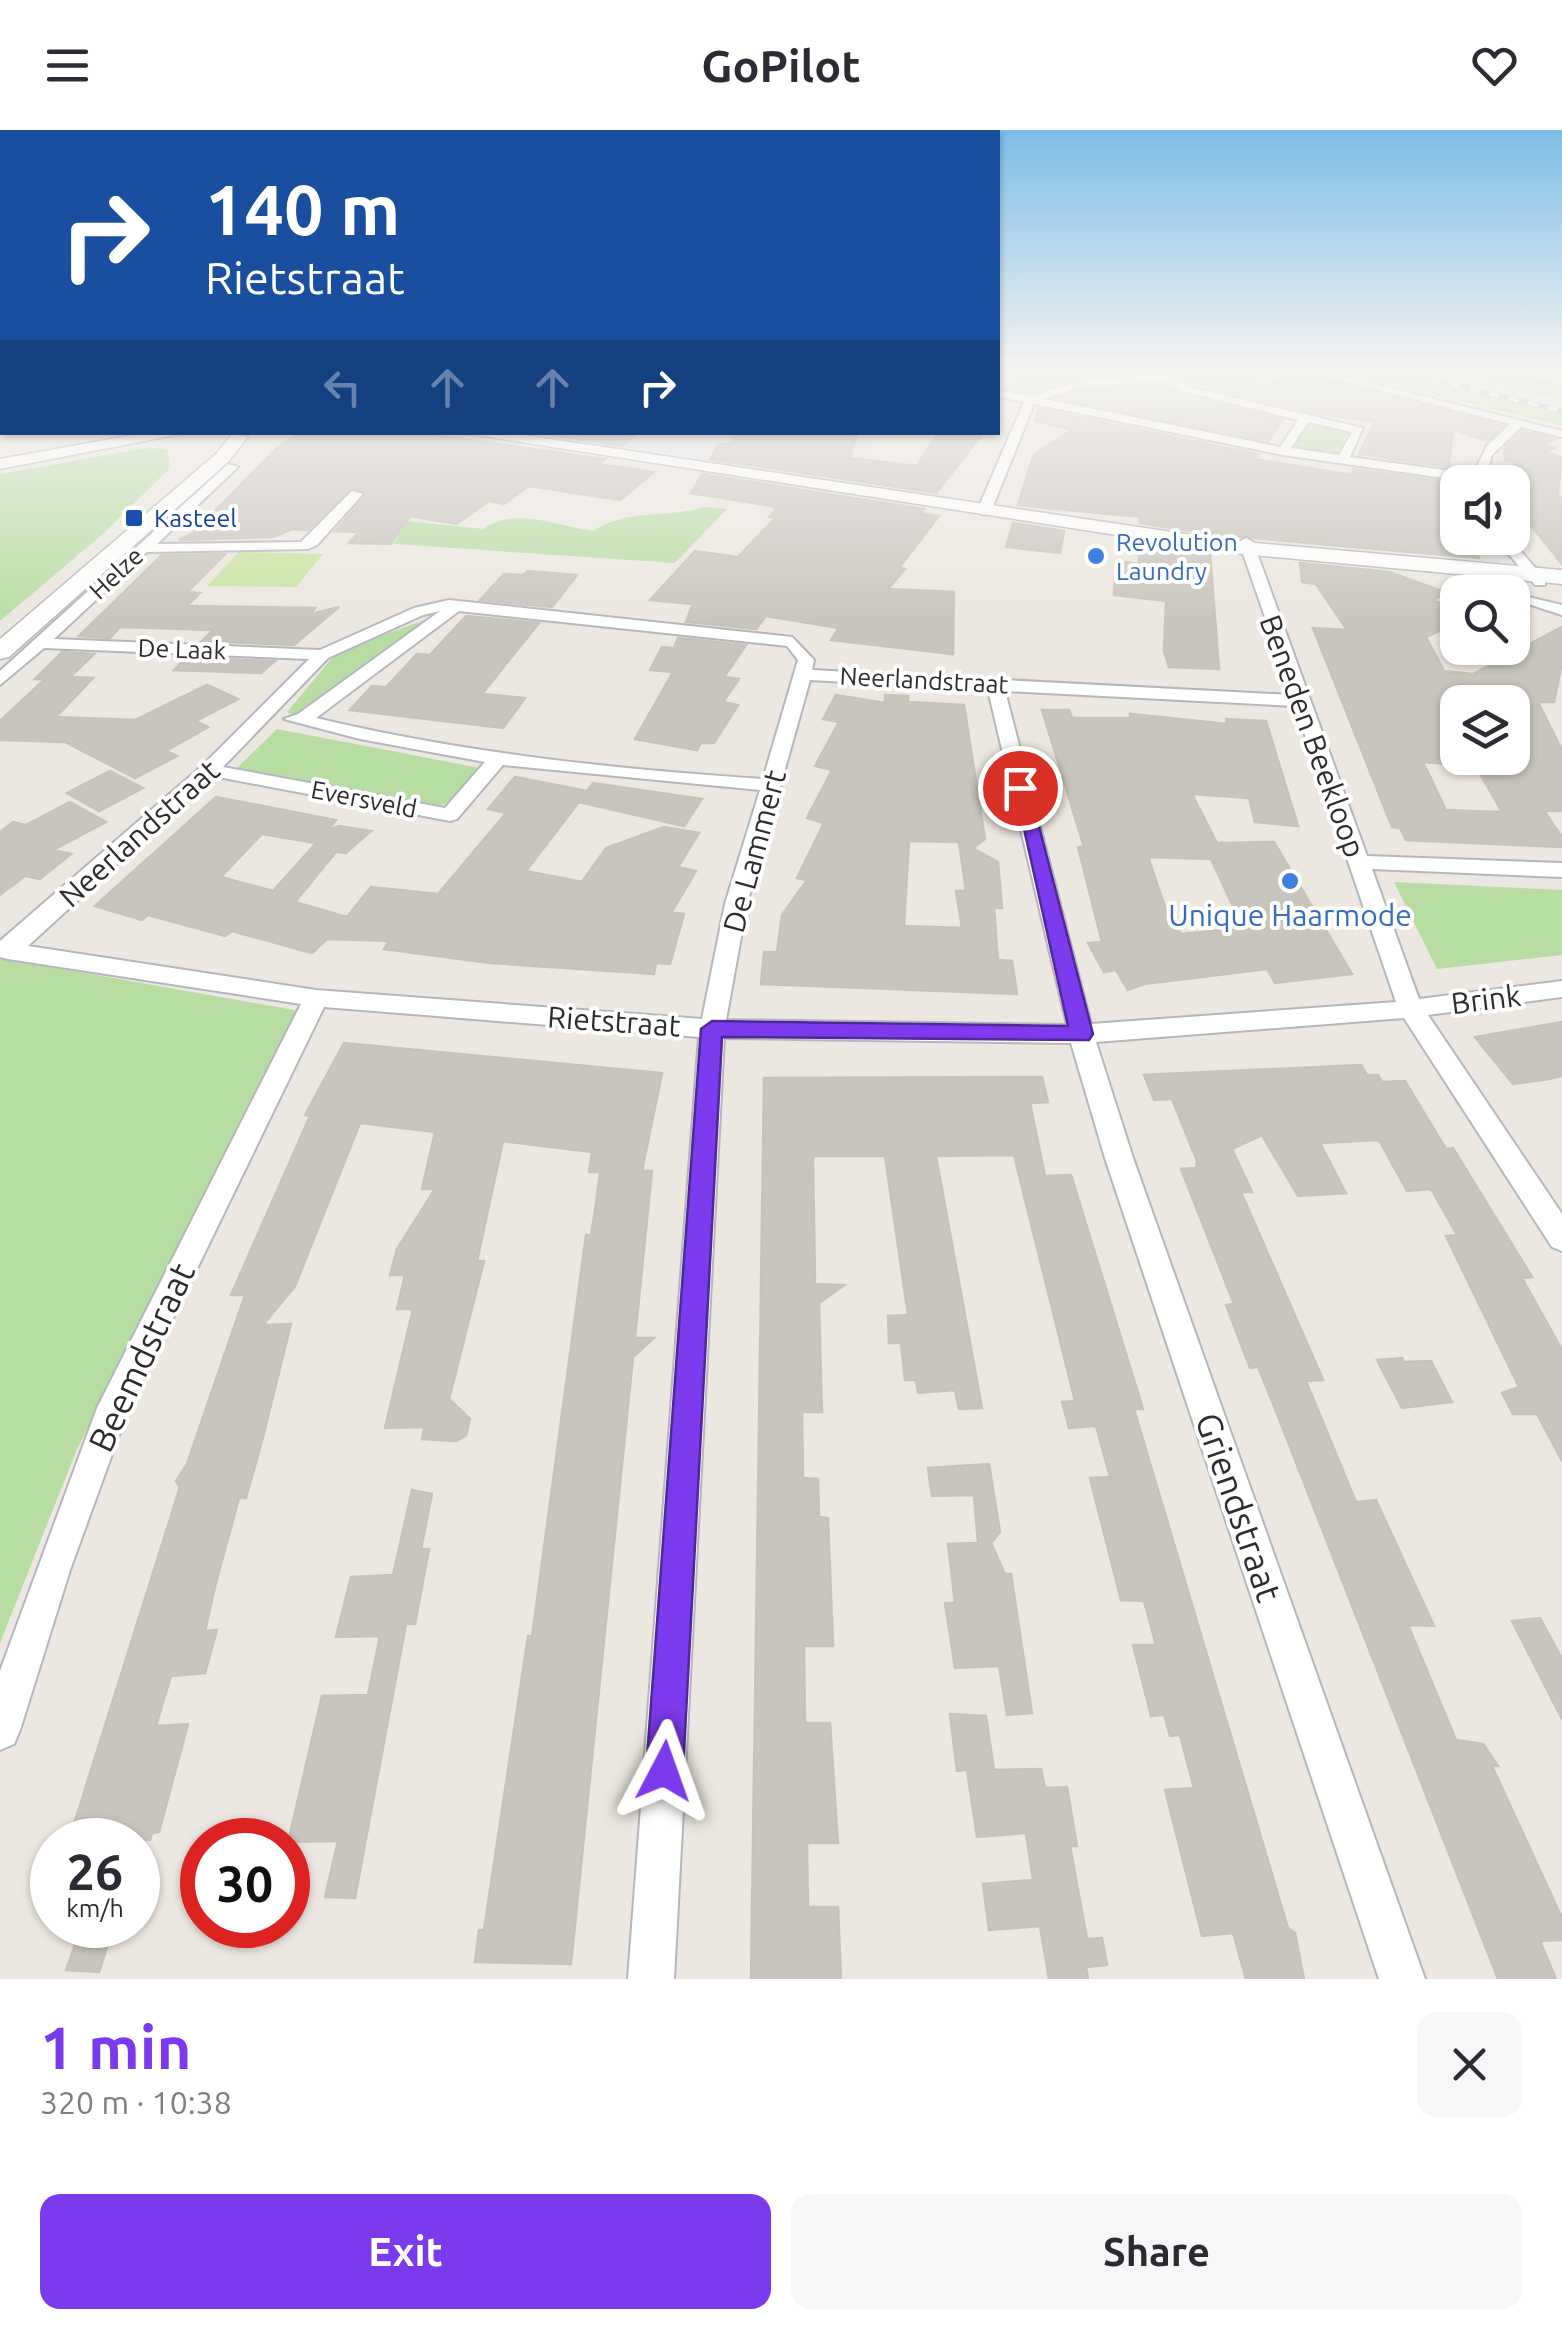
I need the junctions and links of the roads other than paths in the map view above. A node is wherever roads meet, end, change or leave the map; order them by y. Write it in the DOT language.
graph roads {
  1 [pos="31,456"];
  2 [pos="201,456"];
  3 [pos="203,456"];
  4 [pos="628,456"];
  5 [pos="1007,456"];
  6 [pos="1318,456"];
  7 [pos="1344,456"];
  8 [pos="1342,460"];
  9 [pos="0,461"];
  10 [pos="1440,474"];
  11 [pos="338,494"];
  12 [pos="356,494"];
  13 [pos="378,495"];
  14 [pos="985,509"];
  15 [pos="1246,546"];
  16 [pos="142,548"];
  17 [pos="1521,555"];
  18 [pos="1549,580"];
  19 [pos="1530,601"];
  20 [pos="456,606"];
  21 [pos="1562,610"];
  22 [pos="42,643"];
  23 [pos="0,652"];
  24 [pos="322,655"];
  25 [pos="803,675"];
  26 [pos="0,680"];
  27 [pos="996,683"];
  28 [pos="1302,702"];
  29 [pos="268,714"];
  30 [pos="302,720"];
  31 [pos="496,761"];
  32 [pos="209,770"];
  33 [pos="770,785"];
  34 [pos="1358,862"];
  35 [pos="1562,870"];
  36 [pos="4,950"];
  37 [pos="1562,990"];
  38 [pos="316,998"];
  39 [pos="1411,1008"];
  40 [pos="712,1029"];
  41 [pos="1082,1034"];
  42 [pos="1562,1238"];
  43 [pos="0,1730"];
  44 [pos="651,1979"];
  45 [pos="1402,1979"];
  1 -- 9 [label="main road"];
  2 -- 23 [label="main road, Helze"];
  3 -- 16 [label="street, Helze"];
  4 -- 14 [label="main road"];
  5 -- 14 [label="street"];
  6 -- 8 [label="street"];
  7 -- 8 [label="street"];
  8 -- 10 [label="street"];
  11 -- 12 [label="street"];
  12 -- 13 [label="street"];
  12 -- 16 [label="street"];
  14 -- 15 [label="main road"];
  15 -- 18 [label="main road"];
  15 -- 28 [label="street, Beneden Beekloop"];
  16 -- 22 [label="street, Helze"];
  17 -- 18 [label="street"];
  19 -- 21 [label="street"];
  20 -- 24 [label="street, Neerlandstraat"];
  20 -- 25 [label="street, Neerlandstraat"];
  20 -- 30 [label="street"];
  22 -- 24 [label="street, De Laak"];
  22 -- 26 [label="street, Helze"];
  24 -- 29 [label="street, Neerlandstraat"];
  25 -- 27 [label="street, Neerlandstraat"];
  25 -- 33 [label="street, De Lammert"];
  27 -- 28 [label="street, Neerlandstraat"];
  27 -- 41 [label="street, Griendstraat"];
  28 -- 34 [label="street, Beneden Beekloop"];
  29 -- 30 [label="street"];
  29 -- 32 [label="street, Neerlandstraat"];
  30 -- 31 [label="street"];
  31 -- 32 [label="street, Eversveld"];
  31 -- 33 [label="street"];
  32 -- 36 [label="street, Neerlandstraat"];
  33 -- 40 [label="street, De Lammert"];
  34 -- 35 [label="street"];
  34 -- 39 [label="street, Beneden Beekloop"];
  36 -- 38 [label="street, Rietstraat"];
  37 -- 39 [label="street, Brink"];
  38 -- 40 [label="street, Rietstraat"];
  38 -- 43 [label="street, Beemdstraat"];
  39 -- 41 [label="street, Rietstraat"];
  39 -- 42 [label="street, Beneden Beekloop"];
  40 -- 41 [label="street, Rietstraat"];
  40 -- 44 [label="street, De Lammert"];
  41 -- 45 [label="street, Griendstraat"];
}
